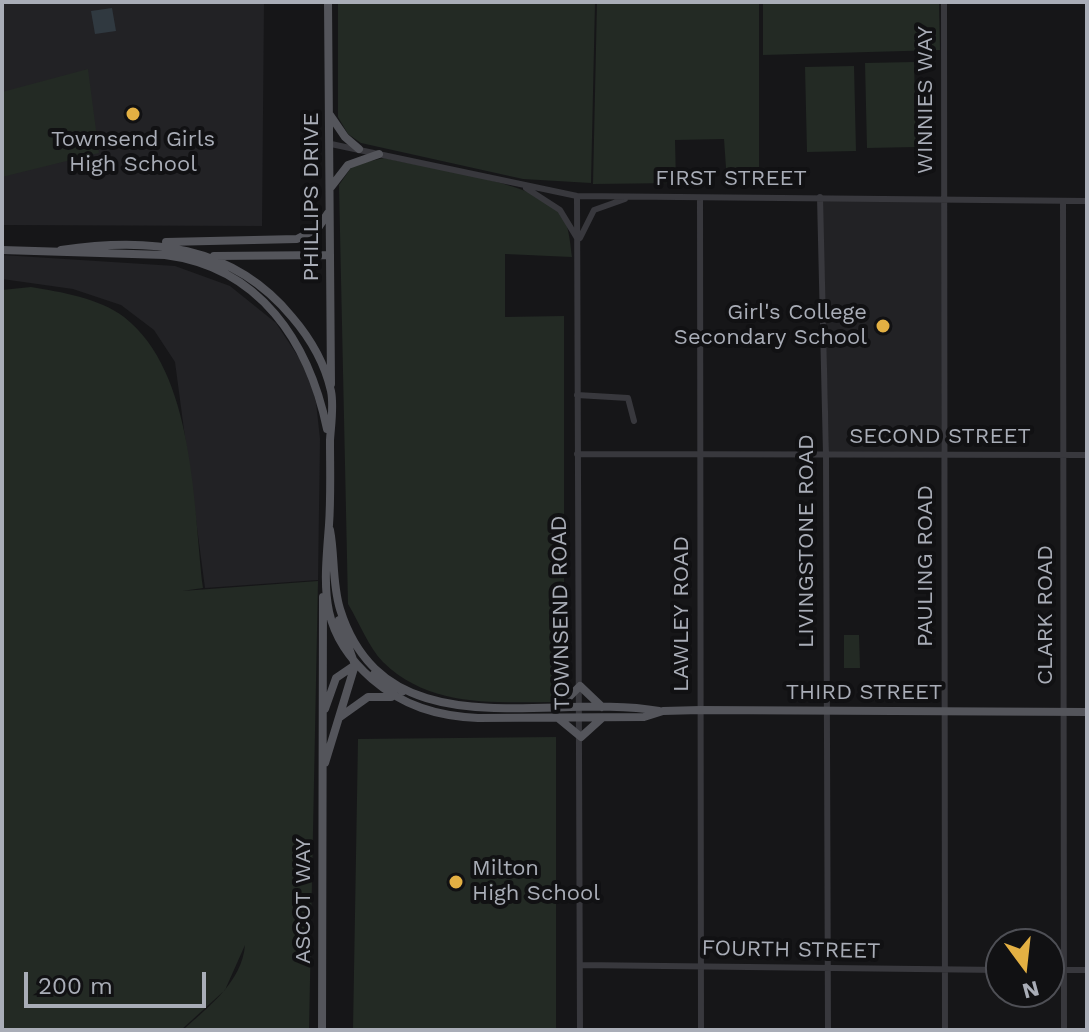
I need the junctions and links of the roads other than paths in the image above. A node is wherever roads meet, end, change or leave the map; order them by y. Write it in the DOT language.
graph roads {
  1 [pos="328,2"];
  2 [pos="944,2"];
  3 [pos="330,114"];
  4 [pos="331,144"];
  5 [pos="359,149"];
  6 [pos="379,154"];
  7 [pos="522,186"];
  8 [pos="331,188"];
  9 [pos="577,196"];
  10 [pos="632,197"];
  11 [pos="820,197"];
  12 [pos="700,198"];
  13 [pos="944,198"];
  14 [pos="1063,201"];
  15 [pos="1087,201"];
  16 [pos="330,209"];
  17 [pos="579,241"];
  18 [pos="117,242"];
  19 [pos="2,250"];
  20 [pos="61,250"];
  21 [pos="329,255"];
  22 [pos="209,256"];
  23 [pos="181,257"];
  24 [pos="331,393"];
  25 [pos="577,395"];
  26 [pos="634,421"];
  27 [pos="330,444"];
  28 [pos="700,452"];
  29 [pos="577,454"];
  30 [pos="826,454"];
  31 [pos="944,454"];
  32 [pos="1087,455"];
  33 [pos="1063,456"];
  34 [pos="329,527"];
  35 [pos="324,589"];
  36 [pos="339,607"];
  37 [pos="355,665"];
  38 [pos="580,686"];
  39 [pos="408,691"];
  40 [pos="400,699"];
  41 [pos="559,707"];
  42 [pos="700,710"];
  43 [pos="825,711"];
  44 [pos="944,711"];
  45 [pos="580,712"];
  46 [pos="603,712"];
  47 [pos="1064,712"];
  48 [pos="1087,712"];
  49 [pos="323,718"];
  50 [pos="557,718"];
  51 [pos="338,719"];
  52 [pos="581,737"];
  53 [pos="322,773"];
  54 [pos="1064,928"];
  55 [pos="580,965"];
  56 [pos="701,966"];
  57 [pos="828,969"];
  58 [pos="985,970"];
  59 [pos="1065,970"];
  60 [pos="1087,970"];
  61 [pos="942,971"];
  62 [pos="1064,1008"];
  63 [pos="322,1030"];
  64 [pos="580,1030"];
  65 [pos="701,1030"];
  66 [pos="828,1030"];
  67 [pos="945,1030"];
  68 [pos="1064,1030"];
  1 -- 3 [label="main road, PHILLIPS DRIVE"];
  2 -- 13 [label="street, WINNIES WAY"];
  3 -- 4 [label="main road, PHILLIPS DRIVE"];
  3 -- 5 [label="main road"];
  4 -- 5 [label="street, FIRST STREET"];
  4 -- 8 [label="main road, PHILLIPS DRIVE"];
  5 -- 6 [label="street, FIRST STREET"];
  6 -- 7 [label="street, FIRST STREET"];
  6 -- 8 [label="main road"];
  7 -- 9 [label="street, FIRST STREET"];
  7 -- 17 [label="street"];
  8 -- 16 [label="main road, PHILLIPS DRIVE"];
  9 -- 10 [label="street, FIRST STREET"];
  9 -- 17 [label="street, TOWNSEND ROAD"];
  10 -- 12 [label="street, FIRST STREET"];
  10 -- 17 [label="street"];
  11 -- 12 [label="street, FIRST STREET"];
  11 -- 13 [label="street, FIRST STREET"];
  11 -- 30 [label="street, LIVINGSTONE ROAD"];
  12 -- 28 [label="street, LAWLEY ROAD"];
  13 -- 14 [label="street, FIRST STREET"];
  13 -- 31 [label="street, PAULING ROAD"];
  14 -- 15 [label="street, FIRST STREET"];
  14 -- 33 [label="street, CLARK ROAD"];
  16 -- 18 [label="main road"];
  16 -- 21 [label="main road, PHILLIPS DRIVE"];
  17 -- 25 [label="street, TOWNSEND ROAD"];
  18 -- 20 [label="main road"];
  18 -- 22 [label="main road"];
  19 -- 20 [label="main road"];
  20 -- 23 [label="main road"];
  21 -- 22 [label="main road"];
  21 -- 24 [label="main road, PHILLIPS DRIVE"];
  22 -- 23 [label="main road"];
  22 -- 24 [label="main road"];
  23 -- 27 [label="main road"];
  24 -- 27 [label="main road, PHILLIPS DRIVE"];
  25 -- 26 [label="street"];
  25 -- 29 [label="street, TOWNSEND ROAD"];
  27 -- 34 [label="main road"];
  28 -- 29 [label="street, SECOND STREET"];
  28 -- 30 [label="street, SECOND STREET"];
  28 -- 42 [label="street, LAWLEY ROAD"];
  29 -- 38 [label="street, TOWNSEND ROAD"];
  30 -- 31 [label="street, SECOND STREET"];
  30 -- 43 [label="street, LIVINGSTONE ROAD"];
  31 -- 33 [label="street, SECOND STREET"];
  31 -- 44 [label="street, PAULING ROAD"];
  32 -- 33 [label="street, SECOND STREET"];
  33 -- 47 [label="street, CLARK ROAD"];
  34 -- 35 [label="main road"];
  34 -- 36 [label="main road"];
  35 -- 37 [label="main road"];
  35 -- 49 [label="main road"];
  36 -- 37 [label="main road"];
  36 -- 39 [label="main road"];
  37 -- 39 [label="main road"];
  37 -- 40 [label="main road"];
  37 -- 49 [label="main road"];
  37 -- 51 [label="main road"];
  38 -- 41 [label="main road"];
  38 -- 45 [label="street, TOWNSEND ROAD"];
  38 -- 46 [label="main road"];
  39 -- 41 [label="main road"];
  40 -- 50 [label="main road"];
  40 -- 51 [label="main road"];
  41 -- 45 [label="main road"];
  42 -- 43 [label="main road, THIRD STREET"];
  42 -- 46 [label="main road, THIRD STREET"];
  42 -- 56 [label="street, LAWLEY ROAD"];
  43 -- 44 [label="main road, THIRD STREET"];
  43 -- 57 [label="street, LIVINGSTONE ROAD"];
  44 -- 47 [label="main road, THIRD STREET"];
  44 -- 61 [label="street, PAULING ROAD"];
  45 -- 46 [label="main road, THIRD STREET"];
  45 -- 50 [label="main road"];
  45 -- 52 [label="street, TOWNSEND ROAD"];
  46 -- 52 [label="main road"];
  47 -- 48 [label="main road, THIRD STREET"];
  47 -- 54 [label="street, CLARK ROAD"];
  49 -- 53 [label="main road, ASCOT WAY"];
  50 -- 52 [label="main road"];
  51 -- 53 [label="main road"];
  52 -- 55 [label="street, TOWNSEND ROAD"];
  53 -- 63 [label="main road, ASCOT WAY"];
  55 -- 56 [label="street, FOURTH STREET"];
  55 -- 64 [label="street, TOWNSEND ROAD"];
  56 -- 57 [label="street, FOURTH STREET"];
  56 -- 65 [label="street, LAWLEY ROAD"];
  57 -- 61 [label="street, FOURTH STREET"];
  57 -- 66 [label="street, LIVINGSTONE ROAD"];
  58 -- 61 [label="street, FOURTH STREET"];
  59 -- 60 [label="street"];
  61 -- 67 [label="street, PAULING ROAD"];
  62 -- 68 [label="street, CLARK ROAD"];
}
